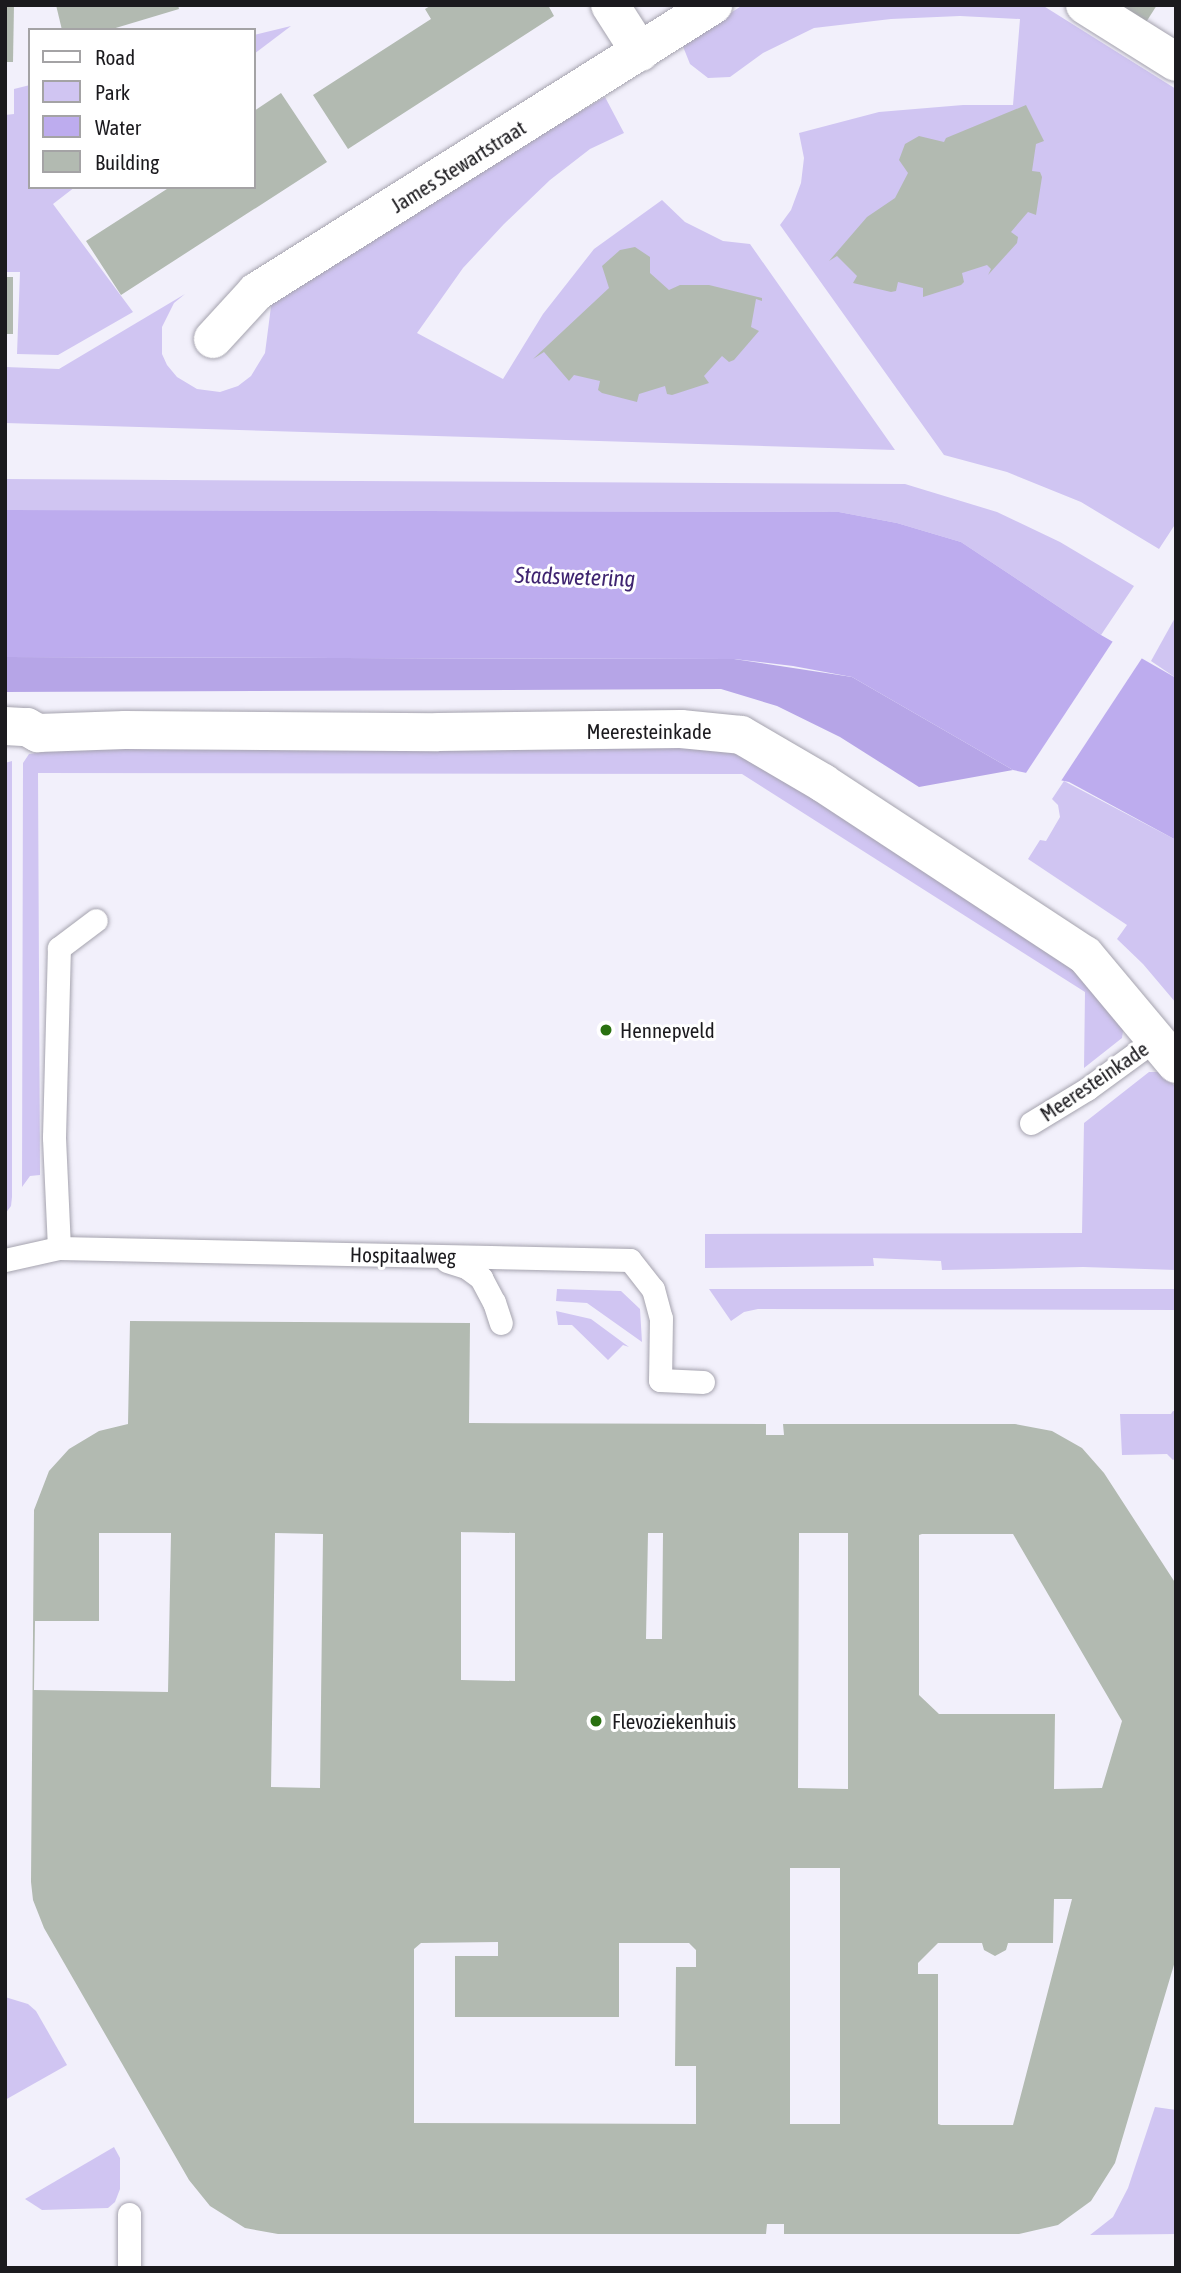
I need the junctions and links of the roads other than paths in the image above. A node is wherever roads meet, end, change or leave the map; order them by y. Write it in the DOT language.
graph roads {
  1 [pos="610,5"];
  2 [pos="713,5"];
  3 [pos="1086,5"];
  4 [pos="640,52"];
  5 [pos="1176,62"];
  6 [pos="213,338"];
  7 [pos="22,729"];
  8 [pos="5,751"];
  9 [pos="96,920"];
  10 [pos="1166,1051"];
  11 [pos="1031,1123"];
  12 [pos="59,1248"];
  13 [pos="430,1255"];
  14 [pos="5,1261"];
  15 [pos="501,1323"];
  16 [pos="702,1382"];
  17 [pos="129,2214"];
  18 [pos="129,2266"];
  1 -- 4 [label="street"];
  2 -- 4 [label="street, James Stewartstraat"];
  3 -- 5 [label="street"];
  4 -- 6 [label="street, James Stewartstraat"];
  7 -- 8 [label="street, Meeresteinkade"];
  7 -- 10 [label="street, Meeresteinkade"];
  9 -- 12 [label="lane"];
  10 -- 11 [label="lane, Meeresteinkade"];
  12 -- 13 [label="lane, Hospitaalweg"];
  12 -- 14 [label="lane, Hospitaalweg"];
  13 -- 15 [label="lane"];
  13 -- 16 [label="lane, Hospitaalweg"];
  17 -- 18 [label="lane"];
}
